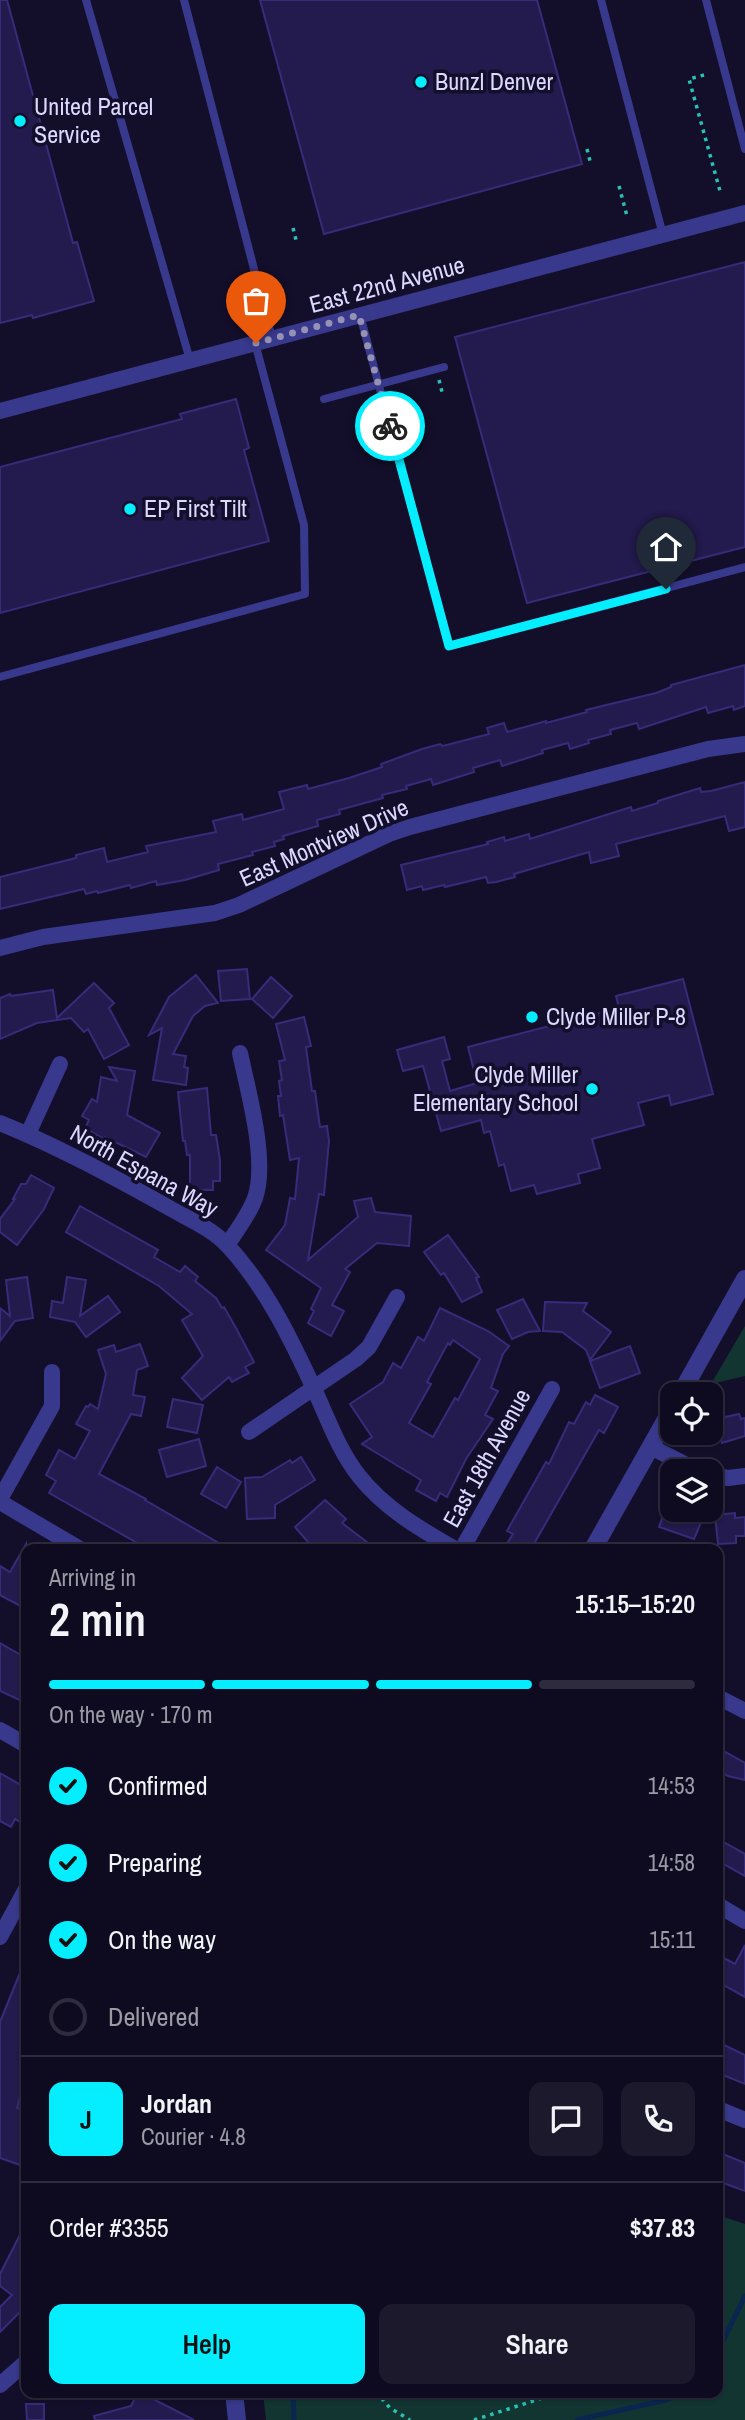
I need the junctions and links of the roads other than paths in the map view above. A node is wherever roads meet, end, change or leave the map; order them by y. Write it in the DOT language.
graph roads {
  1 [pos="86,0"];
  2 [pos="184,0"];
  3 [pos="601,0"];
  4 [pos="706,0"];
  5 [pos="745,149"];
  6 [pos="745,213"];
  7 [pos="663,235"];
  8 [pos="359,315"];
  9 [pos="272,338"];
  10 [pos="256,343"];
  11 [pos="190,360"];
  12 [pos="444,367"];
  13 [pos="378,385"];
  14 [pos="324,399"];
  15 [pos="0,411"];
  16 [pos="745,567"];
  17 [pos="0,677"];
  18 [pos="745,744"];
  19 [pos="0,948"];
  20 [pos="240,1053"];
  21 [pos="60,1064"];
  22 [pos="0,1123"];
  23 [pos="28,1134"];
  24 [pos="227,1244"];
  25 [pos="745,1279"];
  26 [pos="397,1297"];
  27 [pos="52,1372"];
  28 [pos="687,1382"];
  29 [pos="313,1388"];
  30 [pos="552,1389"];
  31 [pos="660,1431"];
  32 [pos="249,1432"];
  33 [pos="651,1447"];
  34 [pos="675,1459"];
  35 [pos="745,1476"];
  36 [pos="723,1477"];
  37 [pos="0,1501"];
  38 [pos="72,1544"];
  39 [pos="446,1544"];
  40 [pos="465,1544"];
  41 [pos="596,1544"];
  42 [pos="723,1700"];
  43 [pos="745,1711"];
  44 [pos="0,1730"];
  45 [pos="21,1742"];
  46 [pos="21,1898"];
  47 [pos="723,1908"];
  48 [pos="745,1920"];
  49 [pos="0,1937"];
  50 [pos="723,2111"];
  51 [pos="745,2120"];
  52 [pos="21,2366"];
  53 [pos="0,2385"];
  54 [pos="235,2398"];
  55 [pos="237,2420"];
  1 -- 11 [label="lane"];
  2 -- 9 [label="lane"];
  3 -- 7 [label="lane"];
  4 -- 5 [label="lane"];
  6 -- 7 [label="street, East 22nd Avenue"];
  7 -- 8 [label="street, East 22nd Avenue"];
  8 -- 9 [label="street, East 22nd Avenue"];
  8 -- 13 [label="lane"];
  9 -- 10 [label="street, East 22nd Avenue"];
  10 -- 11 [label="street, East 22nd Avenue"];
  10 -- 17 [label="lane"];
  11 -- 15 [label="street, East 22nd Avenue"];
  12 -- 13 [label="lane"];
  13 -- 14 [label="lane"];
  13 -- 16 [label="lane"];
  18 -- 19 [label="street, East Montview Drive"];
  20 -- 24 [label="street"];
  21 -- 23 [label="street"];
  22 -- 23 [label="street, North Espana Way"];
  23 -- 24 [label="street, North Espana Way"];
  24 -- 29 [label="street, North Espana Way"];
  25 -- 28 [label="street"];
  26 -- 29 [label="street"];
  27 -- 37 [label="street"];
  29 -- 32 [label="street"];
  29 -- 39 [label="street, North Espana Way"];
  30 -- 40 [label="street, East 18th Avenue"];
  31 -- 33 [label="street"];
  33 -- 34 [label="street"];
  33 -- 41 [label="street"];
  35 -- 36 [label="street"];
  37 -- 38 [label="street"];
  42 -- 43 [label="street"];
  44 -- 45 [label="street"];
  46 -- 49 [label="street"];
  47 -- 48 [label="street"];
  50 -- 51 [label="street"];
  52 -- 53 [label="street"];
  54 -- 55 [label="street"];
}
